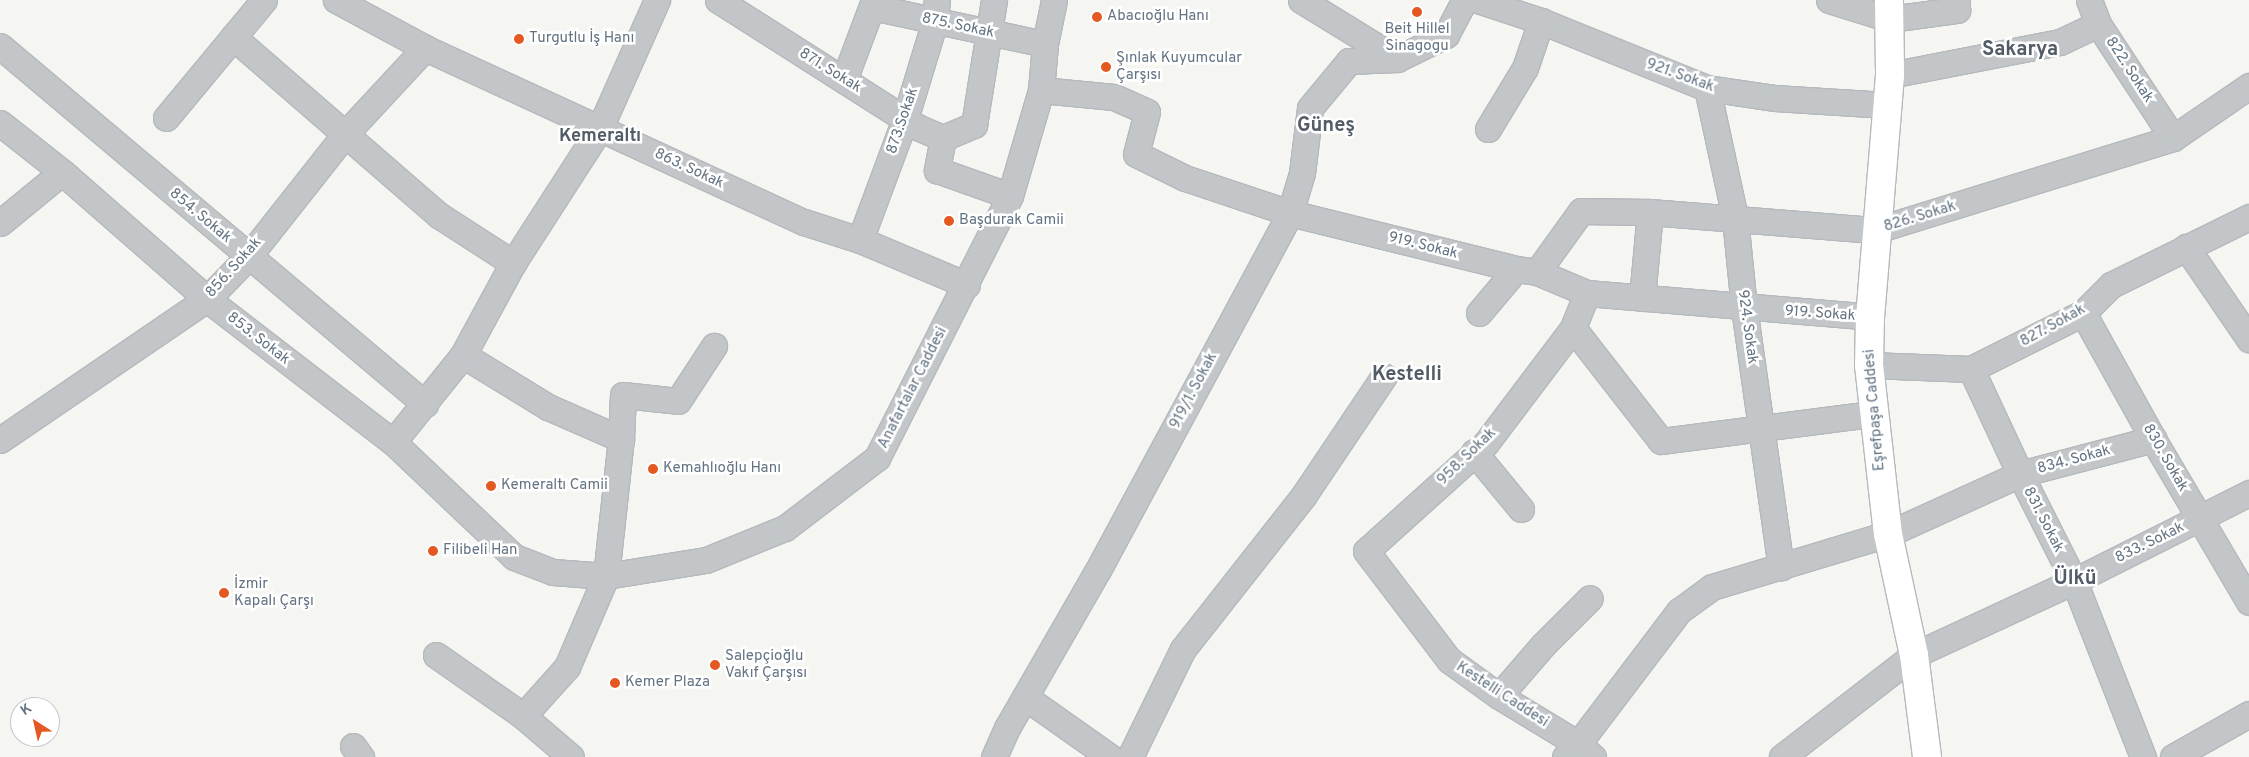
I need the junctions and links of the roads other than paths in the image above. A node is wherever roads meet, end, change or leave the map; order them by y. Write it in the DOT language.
graph roads {
  1 [pos="264,0"];
  2 [pos="336,0"];
  3 [pos="657,0"];
  4 [pos="718,0"];
  5 [pos="994,0"];
  6 [pos="1054,0"];
  7 [pos="1301,0"];
  8 [pos="1465,0"];
  9 [pos="1477,0"];
  10 [pos="1829,0"];
  11 [pos="1957,0"];
  12 [pos="2089,0"];
  13 [pos="873,4"];
  14 [pos="936,10"];
  15 [pos="1889,10"];
  16 [pos="1541,21"];
  17 [pos="2098,24"];
  18 [pos="989,32"];
  19 [pos="233,37"];
  20 [pos="1045,44"];
  21 [pos="0,46"];
  22 [pos="425,48"];
  23 [pos="1397,59"];
  24 [pos="1890,75"];
  25 [pos="844,80"];
  26 [pos="2249,86"];
  27 [pos="1706,88"];
  28 [pos="1041,90"];
  29 [pos="1886,105"];
  30 [pos="166,118"];
  31 [pos="905,119"];
  32 [pos="0,123"];
  33 [pos="600,128"];
  34 [pos="1488,129"];
  35 [pos="346,133"];
  36 [pos="943,138"];
  37 [pos="2173,138"];
  38 [pos="62,172"];
  39 [pos="1010,196"];
  40 [pos="1650,212"];
  41 [pos="1290,214"];
  42 [pos="2249,217"];
  43 [pos="1735,218"];
  44 [pos="0,223"];
  45 [pos="1876,230"];
  46 [pos="860,240"];
  47 [pos="2186,248"];
  48 [pos="248,257"];
  49 [pos="513,263"];
  50 [pos="1526,270"];
  51 [pos="967,285"];
  52 [pos="1587,293"];
  53 [pos="1642,298"];
  54 [pos="207,299"];
  55 [pos="1744,308"];
  56 [pos="1479,313"];
  57 [pos="2083,314"];
  58 [pos="1870,318"];
  59 [pos="1573,328"];
  60 [pos="2249,339"];
  61 [pos="714,346"];
  62 [pos="463,355"];
  63 [pos="1869,365"];
  64 [pos="1971,369"];
  65 [pos="1384,376"];
  66 [pos="425,404"];
  67 [pos="1873,414"];
  68 [pos="1762,429"];
  69 [pos="621,439"];
  70 [pos="2153,439"];
  71 [pos="0,440"];
  72 [pos="393,442"];
  73 [pos="1474,452"];
  74 [pos="2020,474"];
  75 [pos="2249,493"];
  76 [pos="1521,509"];
  77 [pos="2200,518"];
  78 [pos="1888,534"];
  79 [pos="1366,551"];
  80 [pos="514,557"];
  81 [pos="1781,567"];
  82 [pos="606,576"];
  83 [pos="2074,581"];
  84 [pos="1590,598"];
  85 [pos="2249,602"];
  86 [pos="436,655"];
  87 [pos="1914,655"];
  88 [pos="1025,696"];
  89 [pos="1499,696"];
  90 [pos="2249,714"];
  91 [pos="523,716"];
  92 [pos="1579,753"];
  93 [pos="571,757"];
  94 [pos="994,757"];
  95 [pos="1110,757"];
  96 [pos="1130,757"];
  97 [pos="1782,757"];
  98 [pos="1928,757"];
  99 [pos="2143,757"];
  100 [pos="2173,757"];
  1 -- 19 [label="street"];
  2 -- 22 [label="street, 863. Sokak"];
  3 -- 33 [label="street"];
  4 -- 25 [label="street, 871. Sokak"];
  5 -- 18 [label="street"];
  6 -- 20 [label="street, Anafartalar Caddesi"];
  7 -- 23 [label="street"];
  8 -- 23 [label="street"];
  9 -- 16 [label="street, 921. Sokak"];
  10 -- 15 [label="street"];
  11 -- 15 [label="street"];
  12 -- 17 [label="street, 822. Sokak"];
  13 -- 14 [label="street, 875. Sokak"];
  13 -- 25 [label="street"];
  14 -- 18 [label="street, 875. Sokak"];
  14 -- 31 [label="street, 873.Sokak"];
  15 -- 24 [label="main road, Eşrefpaşa Caddesi"];
  16 -- 27 [label="street, 921. Sokak"];
  16 -- 34 [label="street"];
  17 -- 24 [label="street"];
  17 -- 37 [label="street, 822. Sokak"];
  18 -- 20 [label="street, 875. Sokak"];
  18 -- 36 [label="street"];
  19 -- 30 [label="street"];
  19 -- 35 [label="street"];
  20 -- 28 [label="street, Anafartalar Caddesi"];
  21 -- 48 [label="street, 854. Sokak"];
  22 -- 33 [label="street, 863. Sokak"];
  22 -- 35 [label="street, 856. Sokak"];
  23 -- 41 [label="street, 919/1. Sokak"];
  24 -- 29 [label="main road, Eşrefpaşa Caddesi"];
  25 -- 31 [label="street, 871. Sokak"];
  26 -- 37 [label="street, 826. Sokak"];
  27 -- 29 [label="street, 921. Sokak"];
  27 -- 43 [label="street, 924. Sokak"];
  28 -- 39 [label="street, Anafartalar Caddesi"];
  28 -- 41 [label="street, 919. Sokak"];
  29 -- 45 [label="main road, Eşrefpaşa Caddesi"];
  31 -- 36 [label="street, 871. Sokak"];
  31 -- 46 [label="street, 873.Sokak"];
  32 -- 38 [label="street, 853. Sokak"];
  33 -- 46 [label="street, 863. Sokak"];
  33 -- 49 [label="street"];
  35 -- 48 [label="street, 856. Sokak"];
  35 -- 49 [label="street"];
  36 -- 39 [label="street"];
  37 -- 45 [label="street, 826. Sokak"];
  38 -- 44 [label="street"];
  38 -- 54 [label="street, 853. Sokak"];
  39 -- 51 [label="street, Anafartalar Caddesi"];
  40 -- 43 [label="street, 826. Sokak"];
  40 -- 50 [label="street, 826. Sokak"];
  40 -- 53 [label="street"];
  41 -- 50 [label="street, 919. Sokak"];
  41 -- 88 [label="street, 919/1. Sokak"];
  42 -- 47 [label="street, 827. Sokak"];
  43 -- 45 [label="street, 826. Sokak"];
  43 -- 55 [label="street, 924. Sokak"];
  45 -- 58 [label="main road, Eşrefpaşa Caddesi"];
  46 -- 51 [label="street, 863. Sokak"];
  47 -- 57 [label="street, 827. Sokak"];
  47 -- 60 [label="street"];
  48 -- 54 [label="street, 856. Sokak"];
  48 -- 66 [label="street, 854. Sokak"];
  49 -- 62 [label="street"];
  50 -- 52 [label="street, 919. Sokak"];
  50 -- 56 [label="street"];
  51 -- 82 [label="street, Anafartalar Caddesi"];
  52 -- 53 [label="street, 919. Sokak"];
  52 -- 59 [label="street, 958. Sokak"];
  53 -- 55 [label="street, 919. Sokak"];
  54 -- 71 [label="street, 856. Sokak"];
  54 -- 72 [label="street, 853. Sokak"];
  55 -- 58 [label="street, 919. Sokak"];
  55 -- 68 [label="street, 924. Sokak"];
  57 -- 64 [label="street, 827. Sokak"];
  57 -- 70 [label="street, 830. Sokak"];
  58 -- 63 [label="main road, Eşrefpaşa Caddesi"];
  59 -- 68 [label="street"];
  59 -- 73 [label="street, 958. Sokak"];
  61 -- 69 [label="street"];
  62 -- 66 [label="street"];
  62 -- 69 [label="street"];
  63 -- 64 [label="street, 827. Sokak"];
  63 -- 67 [label="main road, Eşrefpaşa Caddesi"];
  64 -- 74 [label="street, 831. Sokak"];
  65 -- 96 [label="street"];
  66 -- 72 [label="street"];
  67 -- 68 [label="street"];
  67 -- 78 [label="main road, Eşrefpaşa Caddesi"];
  68 -- 81 [label="street, 924. Sokak"];
  69 -- 82 [label="street"];
  70 -- 74 [label="street, 834. Sokak"];
  70 -- 77 [label="street, 830. Sokak"];
  72 -- 80 [label="street, 853. Sokak"];
  73 -- 76 [label="street"];
  73 -- 79 [label="street, 958. Sokak"];
  74 -- 78 [label="street, 834. Sokak"];
  74 -- 83 [label="street, 831. Sokak"];
  75 -- 77 [label="street, 833. Sokak"];
  77 -- 83 [label="street, 833. Sokak"];
  77 -- 85 [label="street, 830. Sokak"];
  78 -- 81 [label="street, 834. Sokak"];
  78 -- 87 [label="main road, Eşrefpaşa Caddesi"];
  79 -- 89 [label="street, Kestelli Caddesi"];
  80 -- 82 [label="street, Anafartalar Caddesi"];
  81 -- 92 [label="street, 834. Sokak"];
  82 -- 91 [label="street"];
  83 -- 87 [label="street, 833. Sokak"];
  83 -- 99 [label="street, 831. Sokak"];
  84 -- 89 [label="street"];
  86 -- 91 [label="street"];
  87 -- 97 [label="street"];
  87 -- 98 [label="main road, Eşrefpaşa Caddesi"];
  88 -- 94 [label="street, 919/1. Sokak"];
  88 -- 95 [label="street"];
  89 -- 92 [label="street, Kestelli Caddesi"];
  90 -- 100 [label="street"];
  91 -- 93 [label="street"];
}
